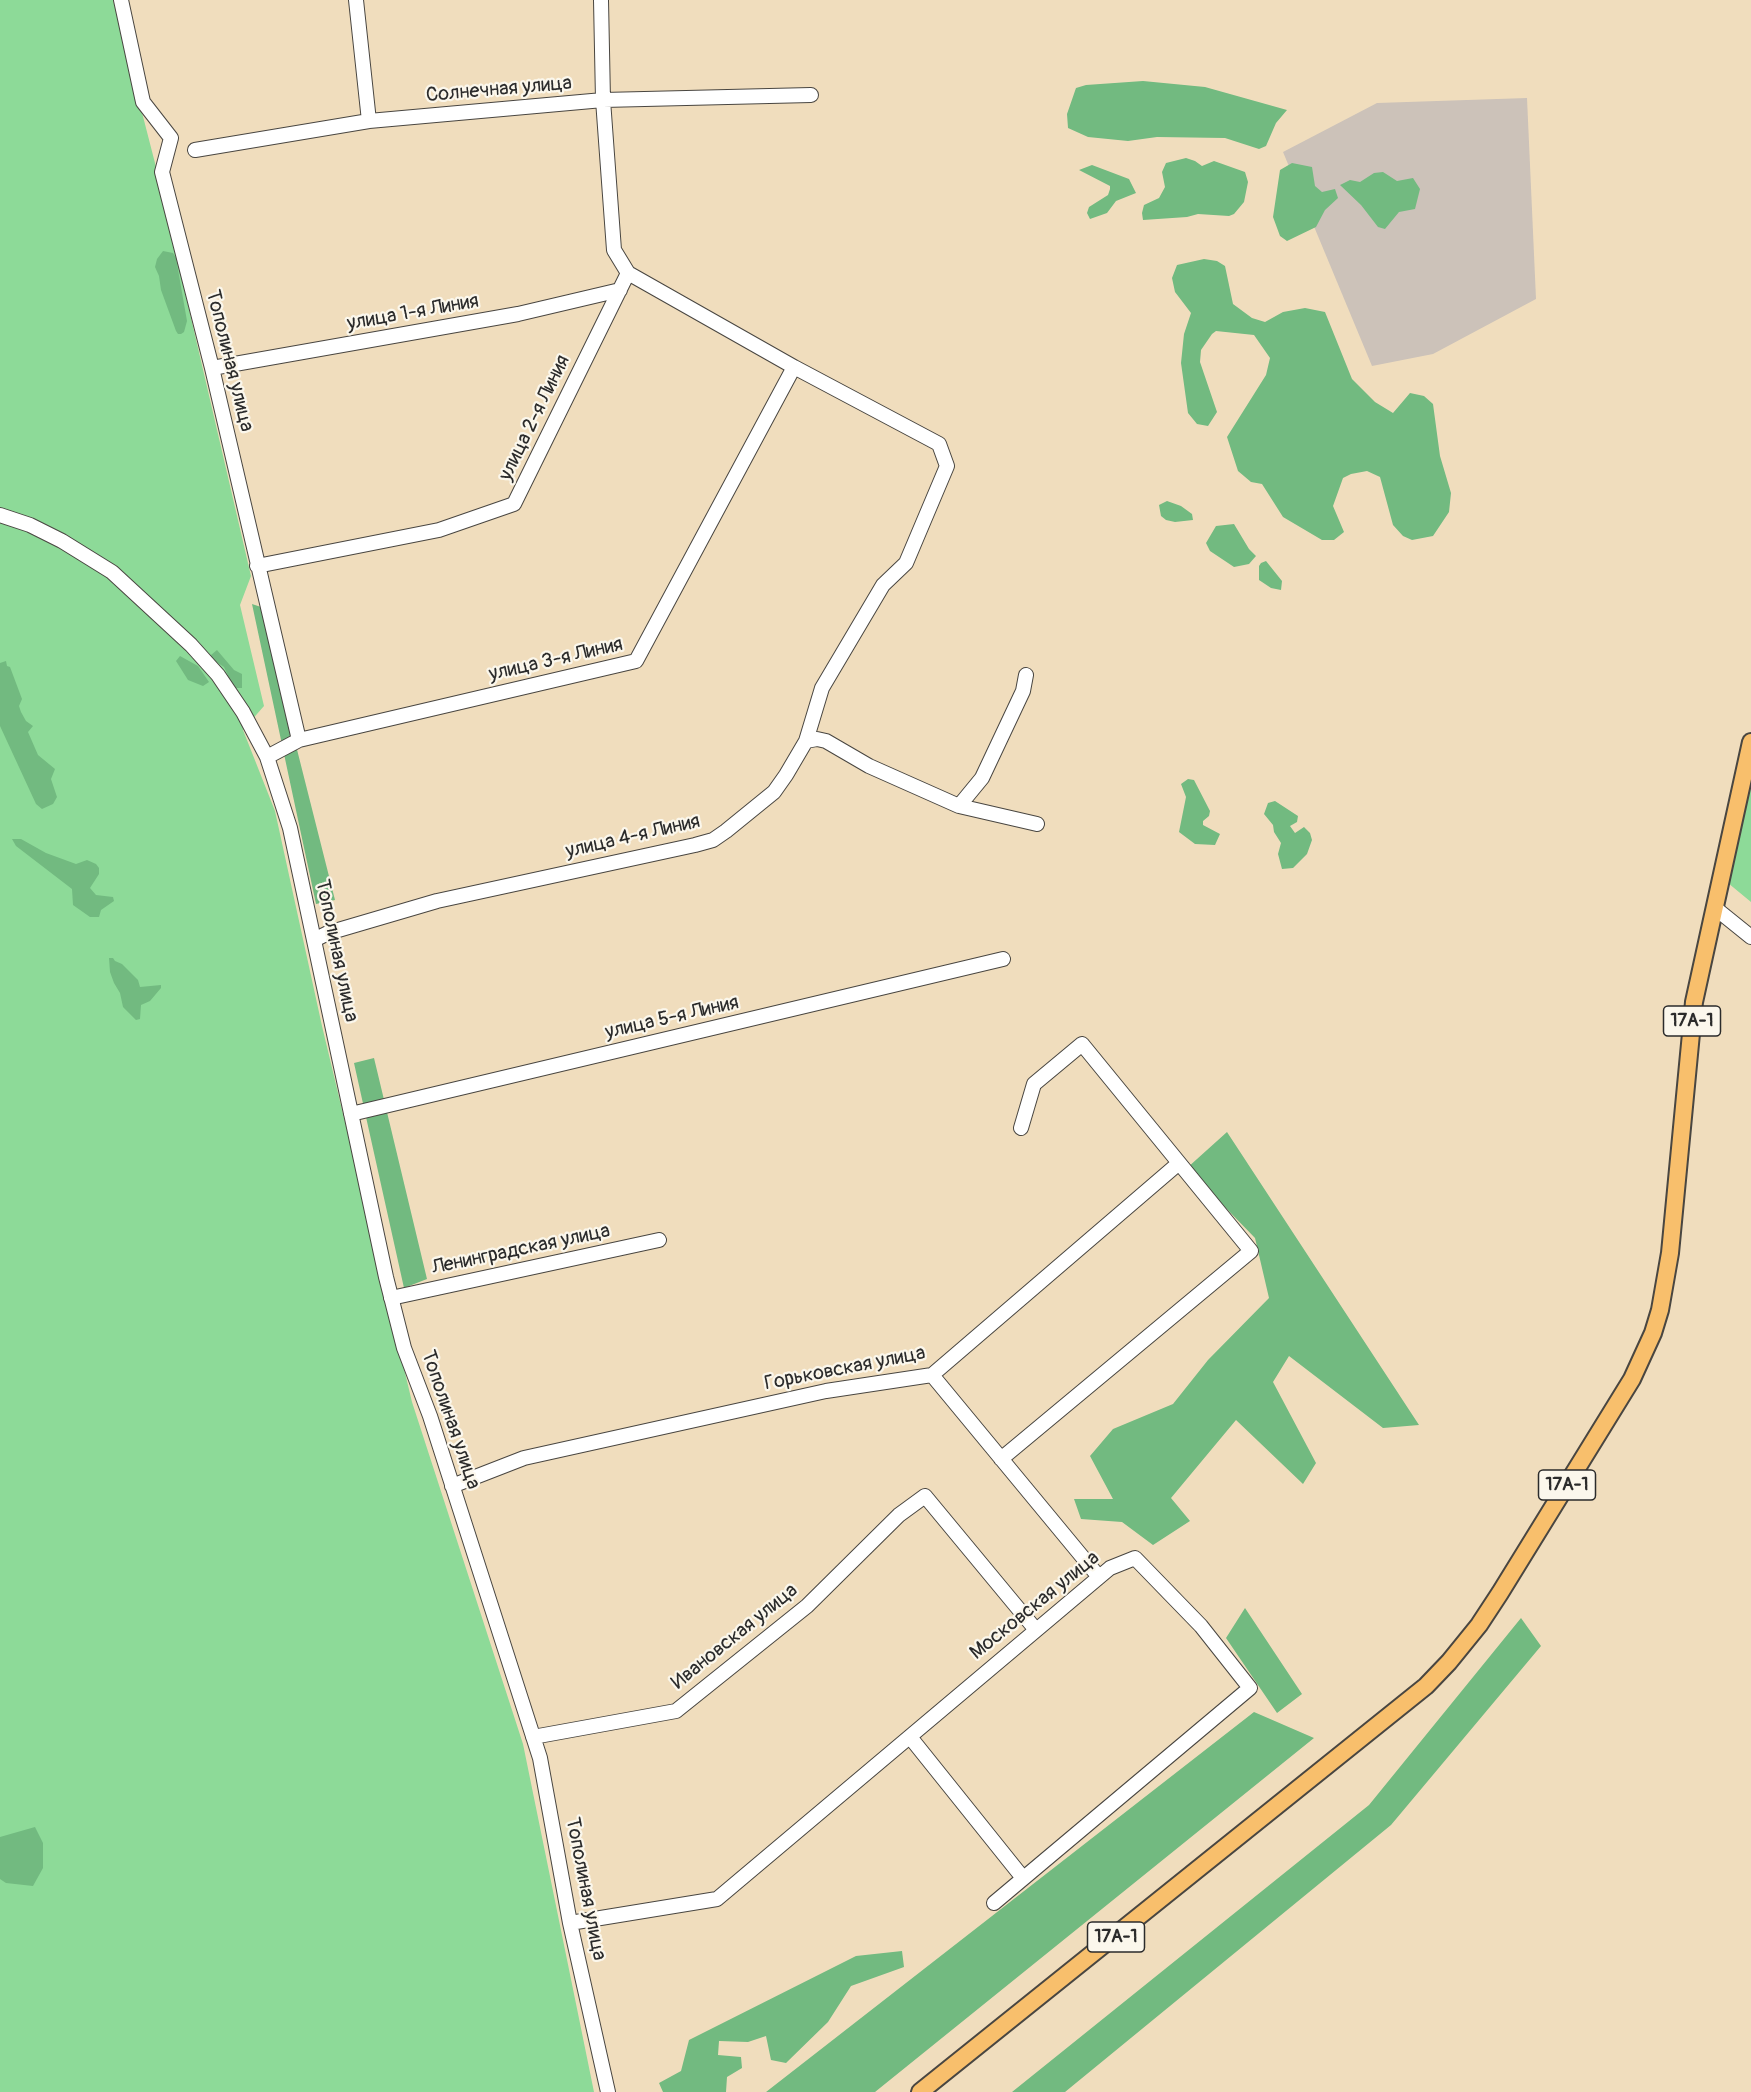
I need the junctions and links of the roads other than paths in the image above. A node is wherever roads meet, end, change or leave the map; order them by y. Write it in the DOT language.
graph roads {
  1 [pos="121,0"];
  2 [pos="356,0"];
  3 [pos="601,0"];
  4 [pos="810,95"];
  5 [pos="603,100"];
  6 [pos="369,121"];
  7 [pos="195,150"];
  8 [pos="628,273"];
  9 [pos="620,290"];
  10 [pos="794,367"];
  11 [pos="212,368"];
  12 [pos="0,515"];
  13 [pos="257,566"];
  14 [pos="1026,675"];
  15 [pos="299,741"];
  16 [pos="806,741"];
  17 [pos="1751,742"];
  18 [pos="267,757"];
  19 [pos="959,806"];
  20 [pos="1037,824"];
  21 [pos="1715,908"];
  22 [pos="1751,937"];
  23 [pos="314,940"];
  24 [pos="1003,959"];
  25 [pos="351,1114"];
  26 [pos="1021,1128"];
  27 [pos="1179,1163"];
  28 [pos="659,1240"];
  29 [pos="391,1298"];
  30 [pos="932,1376"];
  31 [pos="1000,1459"];
  32 [pos="452,1486"];
  33 [pos="1099,1577"];
  34 [pos="1036,1630"];
  35 [pos="533,1737"];
  36 [pos="910,1737"];
  37 [pos="1023,1878"];
  38 [pos="994,1903"];
  39 [pos="570,1923"];
  40 [pos="608,2092"];
  41 [pos="920,2092"];
  1 -- 11 [label="street, Тополиная улица"];
  2 -- 6 [label="street"];
  3 -- 5 [label="street"];
  4 -- 5 [label="street, Солнечная улица"];
  5 -- 6 [label="street, Солнечная улица"];
  5 -- 8 [label="street"];
  6 -- 7 [label="street, Солнечная улица"];
  8 -- 9 [label="street, улица 2-я Линия"];
  8 -- 10 [label="street"];
  9 -- 11 [label="street, улица 1-я Линия"];
  9 -- 13 [label="street, улица 2-я Линия"];
  10 -- 15 [label="street, улица 3-я Линия"];
  10 -- 16 [label="street, улица 4-я Линия"];
  11 -- 13 [label="street, Тополиная улица"];
  12 -- 18 [label="street, Тополиная улица"];
  13 -- 15 [label="street, Тополиная улица"];
  14 -- 19 [label="street"];
  15 -- 18 [label="street, улица 3-я Линия"];
  16 -- 19 [label="street"];
  16 -- 23 [label="street, улица 4-я Линия"];
  17 -- 21 [label="main road, 17А-1"];
  18 -- 23 [label="street, Тополиная улица"];
  19 -- 20 [label="street"];
  21 -- 22 [label="street"];
  21 -- 41 [label="main road, 17А-1"];
  23 -- 25 [label="street, Тополиная улица"];
  24 -- 25 [label="street, улица 5-я Линия"];
  25 -- 29 [label="street, Тополиная улица"];
  26 -- 27 [label="street"];
  27 -- 30 [label="street, Горьковская улица"];
  27 -- 31 [label="street"];
  28 -- 29 [label="street, Ленинградская улица"];
  29 -- 32 [label="street, Тополиная улица"];
  30 -- 31 [label="street"];
  30 -- 32 [label="street, Горьковская улица"];
  31 -- 33 [label="street"];
  32 -- 35 [label="street, Тополиная улица"];
  33 -- 34 [label="street, Московская улица"];
  33 -- 37 [label="street, Московская улица"];
  34 -- 35 [label="street, Ивановская улица"];
  34 -- 36 [label="street, Московская улица"];
  35 -- 39 [label="street, Тополиная улица"];
  36 -- 37 [label="street"];
  36 -- 39 [label="street, Московская улица"];
  37 -- 38 [label="street, Московская улица"];
  39 -- 40 [label="street, Тополиная улица"];
}
